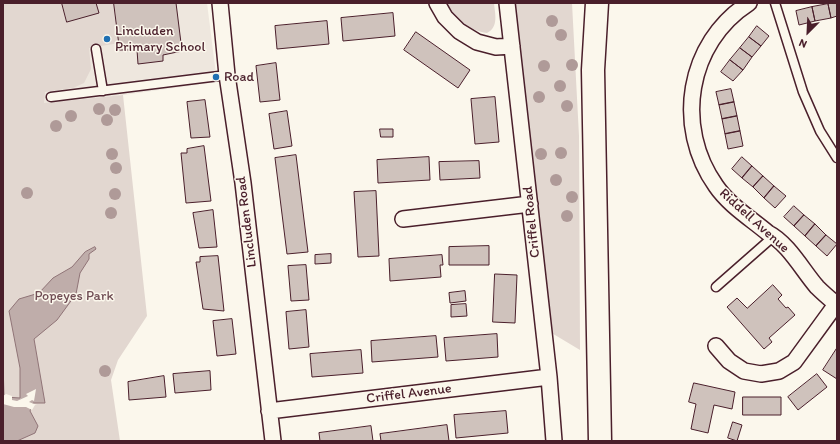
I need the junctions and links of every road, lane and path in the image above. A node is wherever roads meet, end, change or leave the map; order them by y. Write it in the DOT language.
graph roads {
  1 [pos="221,3"];
  2 [pos="437,3"];
  3 [pos="507,3"];
  4 [pos="587,3"];
  5 [pos="596,3"];
  6 [pos="749,3"];
  7 [pos="775,3"];
  8 [pos="512,46"];
  9 [pos="96,49"];
  10 [pos="593,70"];
  11 [pos="227,74"];
  12 [pos="103,91"];
  13 [pos="51,97"];
  14 [pos="837,158"];
  15 [pos="530,204"];
  16 [pos="404,219"];
  17 [pos="774,236"];
  18 [pos="716,287"];
  19 [pos="836,303"];
  20 [pos="716,346"];
  21 [pos="549,377"];
  22 [pos="269,411"];
  23 [pos="272,441"];
  24 [pos="554,441"];
  25 [pos="600,441"];
  1 -- 11 [label="street, Lincluden Road"];
  2 -- 8 [label="street"];
  3 -- 8 [label="street, Criffel Road"];
  4 -- 10 [label="highway"];
  5 -- 10 [label="highway"];
  6 -- 17 [label="street, Riddell Avenue"];
  7 -- 14 [label="lane"];
  8 -- 15 [label="street, Criffel Road"];
  9 -- 12 [label="lane"];
  10 -- 25 [label="highway"];
  11 -- 12 [label="lane"];
  11 -- 22 [label="street, Lincluden Road"];
  12 -- 13 [label="lane"];
  15 -- 16 [label="street"];
  15 -- 21 [label="street, Criffel Road"];
  17 -- 18 [label="lane"];
  17 -- 19 [label="street, Riddell Avenue"];
  19 -- 20 [label="street"];
  21 -- 22 [label="street, Criffel Avenue"];
  21 -- 24 [label="street, Criffel Road"];
  22 -- 23 [label="street, Lincluden Road"];
}
